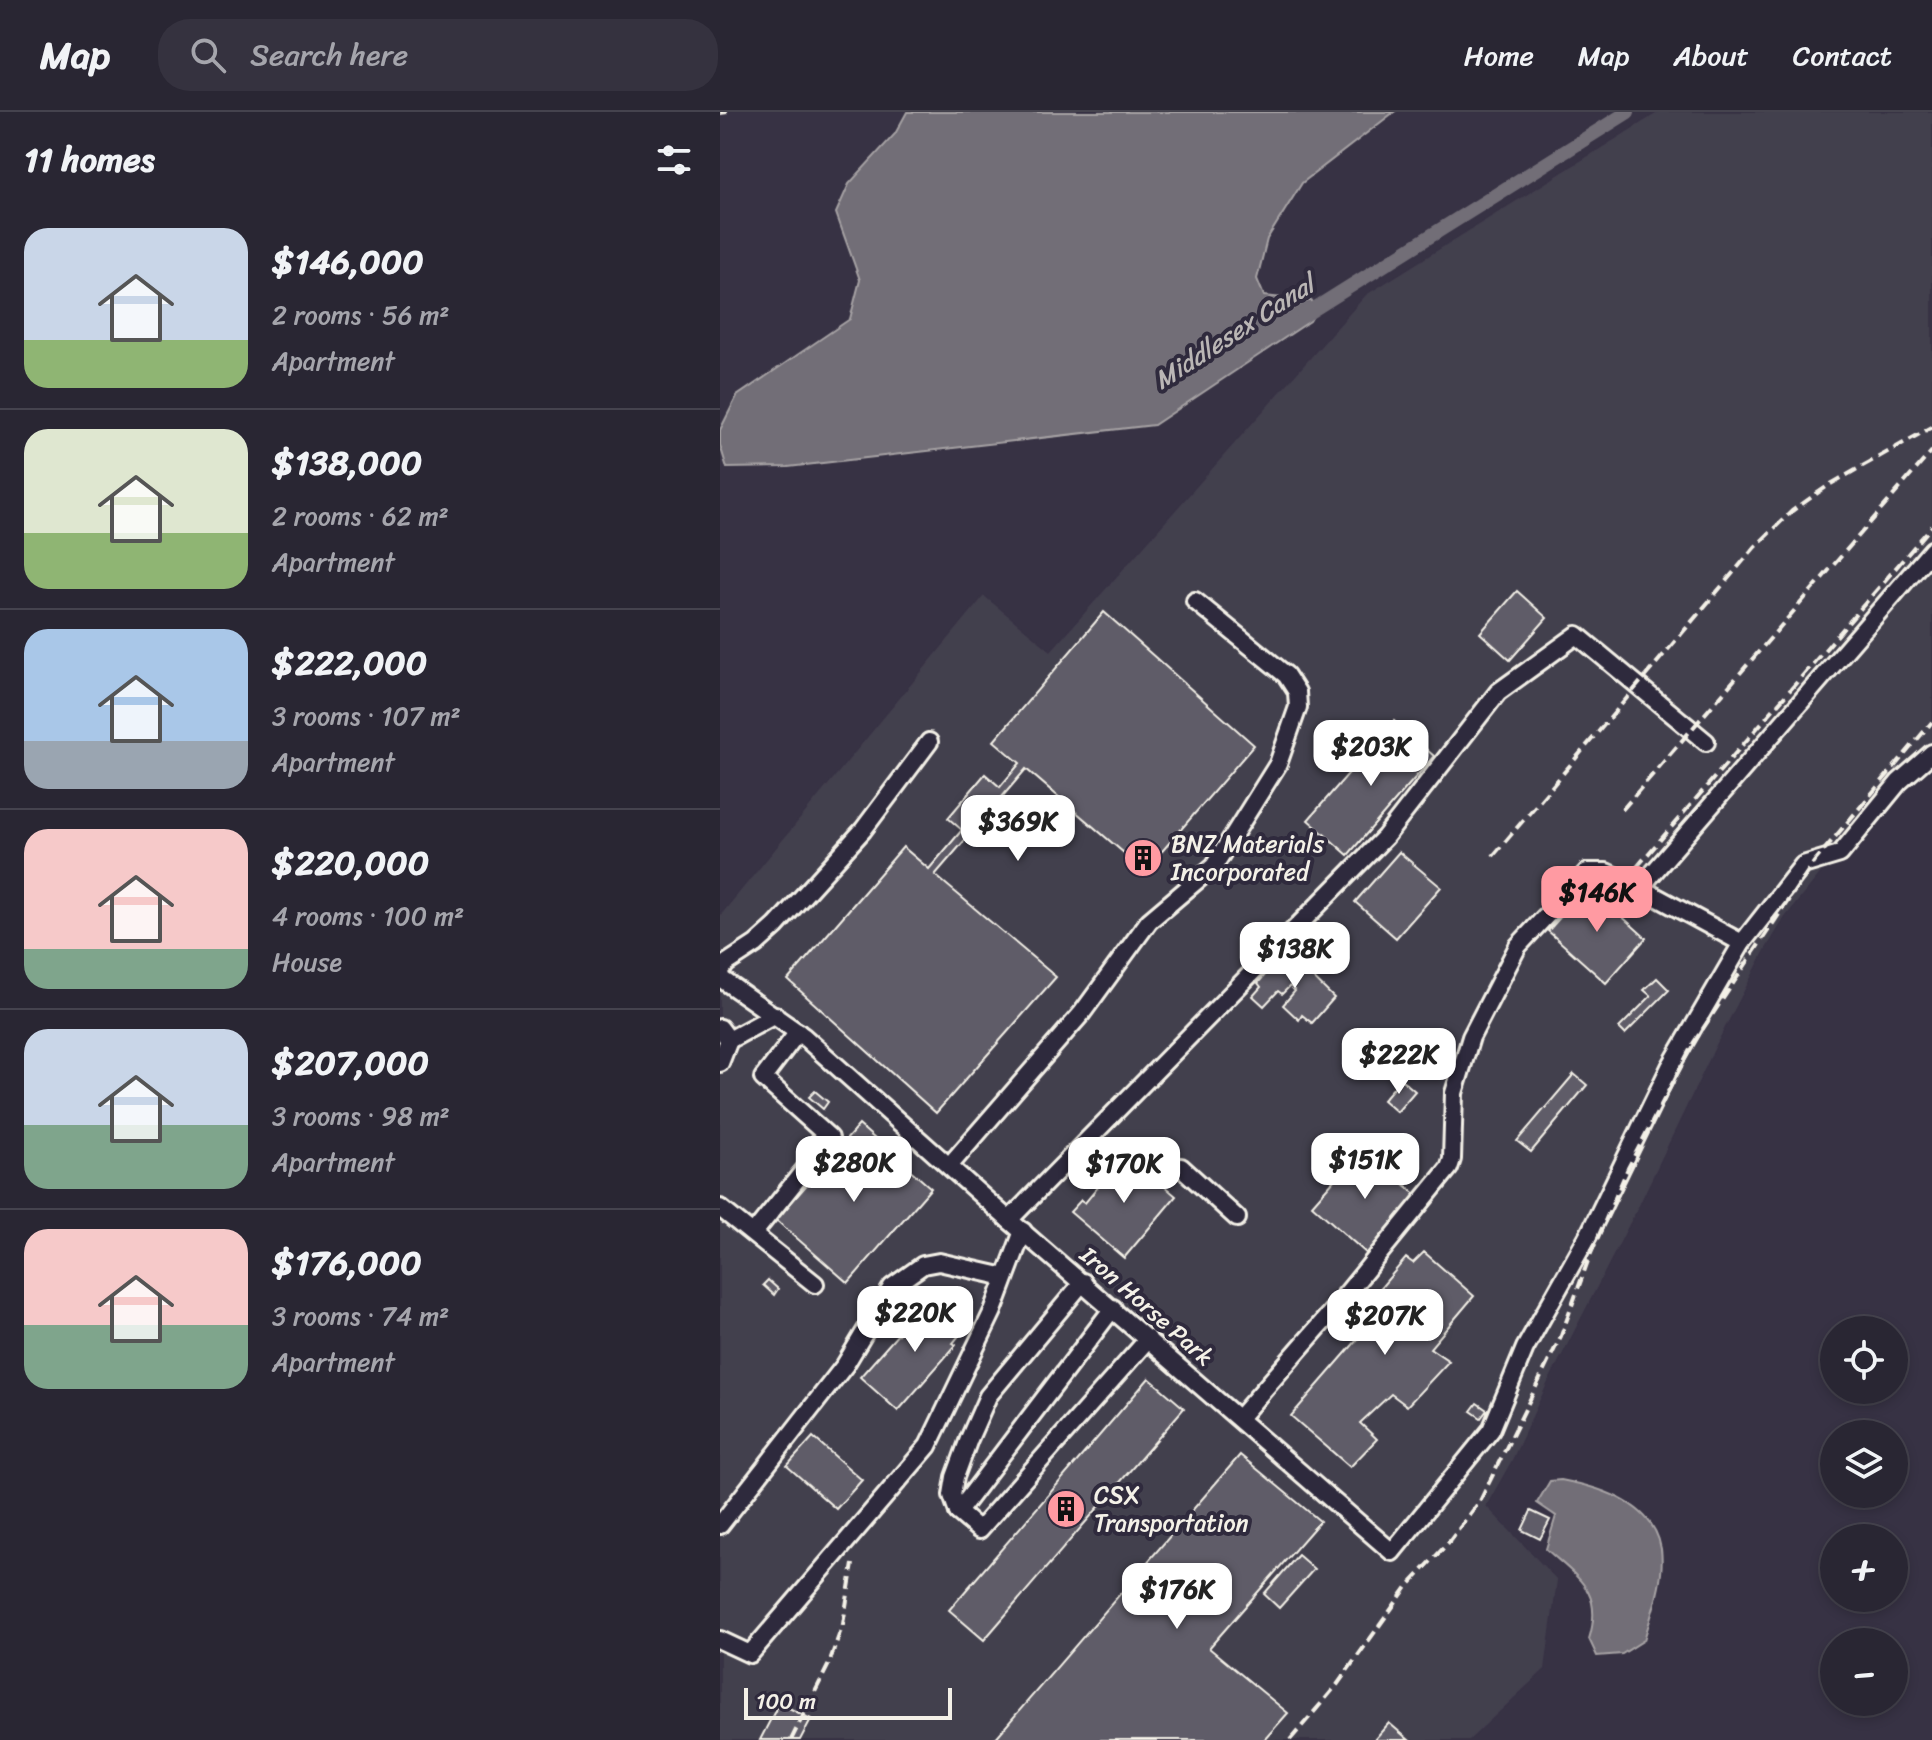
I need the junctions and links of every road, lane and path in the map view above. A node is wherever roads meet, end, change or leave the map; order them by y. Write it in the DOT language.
graph roads {
  1 [pos="1932,550"];
  2 [pos="1195,601"];
  3 [pos="929,742"];
  4 [pos="1706,742"];
  5 [pos="1932,753"];
  6 [pos="1640,888"];
  7 [pos="1742,943"];
  8 [pos="720,971"];
  9 [pos="720,978"];
  10 [pos="775,1015"];
  11 [pos="798,1032"];
  12 [pos="724,1034"];
  13 [pos="720,1063"];
  14 [pos="949,1166"];
  15 [pos="1181,1167"];
  16 [pos="720,1208"];
  17 [pos="1237,1218"];
  18 [pos="1016,1226"];
  19 [pos="753,1234"];
  20 [pos="1005,1277"];
  21 [pos="1083,1282"];
  22 [pos="815,1284"];
  23 [pos="1113,1308"];
  24 [pos="1148,1339"];
  25 [pos="1239,1418"];
  26 [pos="958,1512"];
  27 [pos="720,1525"];
  28 [pos="720,1640"];
  1 -- 6 [label="street"];
  2 -- 14 [label="street"];
  3 -- 8 [label="street"];
  4 -- 18 [label="street"];
  5 -- 7 [label="street"];
  6 -- 7 [label="street"];
  6 -- 25 [label="street"];
  7 -- 25 [label="street, Iron Horse Park"];
  9 -- 10 [label="street, Iron Horse Park"];
  10 -- 11 [label="street, Iron Horse Park"];
  10 -- 12 [label="street"];
  11 -- 14 [label="street, Iron Horse Park"];
  11 -- 19 [label="street"];
  12 -- 13 [label="street"];
  14 -- 18 [label="street, Iron Horse Park"];
  15 -- 17 [label="street"];
  16 -- 19 [label="street"];
  18 -- 20 [label="street"];
  18 -- 21 [label="street, Iron Horse Park"];
  19 -- 22 [label="street"];
  20 -- 27 [label="street"];
  20 -- 28 [label="street"];
  21 -- 23 [label="street, Iron Horse Park"];
  21 -- 26 [label="street"];
  23 -- 24 [label="street, Iron Horse Park"];
  23 -- 26 [label="street"];
  24 -- 25 [label="street, Iron Horse Park"];
  24 -- 26 [label="street"];
}
